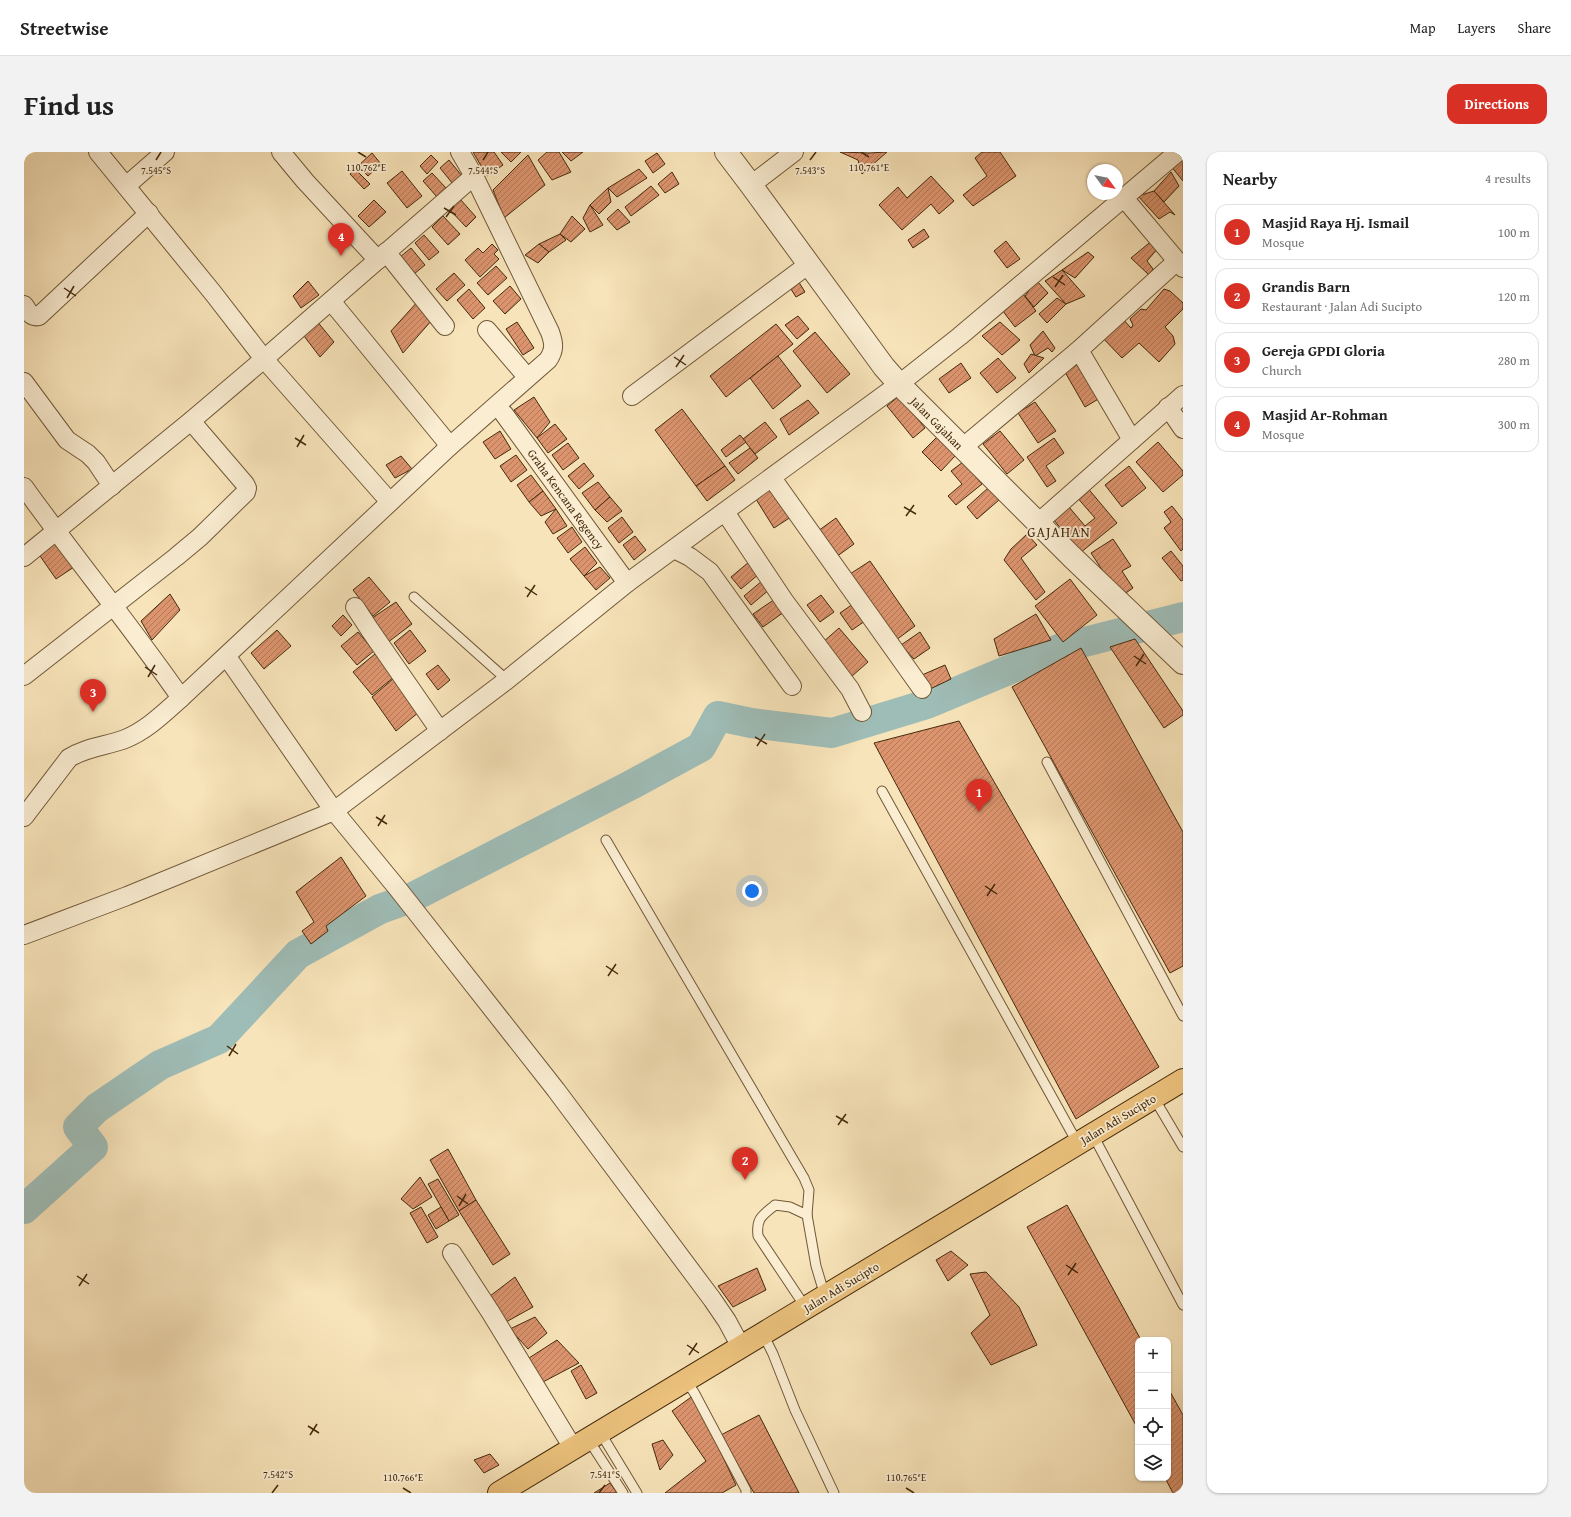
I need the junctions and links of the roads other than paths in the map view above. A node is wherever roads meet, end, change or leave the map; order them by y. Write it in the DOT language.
graph roads {
  1 [pos="98,152"];
  2 [pos="165,152"];
  3 [pos="280,152"];
  4 [pos="460,152"];
  5 [pos="726,152"];
  6 [pos="794,152"];
  7 [pos="1178,152"];
  8 [pos="474,176"];
  9 [pos="751,185"];
  10 [pos="126,186"];
  11 [pos="1124,198"];
  12 [pos="149,213"];
  13 [pos="382,256"];
  14 [pos="809,264"];
  15 [pos="1180,265"];
  16 [pos="331,300"];
  17 [pos="24,305"];
  18 [pos="445,326"];
  19 [pos="487,330"];
  20 [pos="1079,350"];
  21 [pos="264,360"];
  22 [pos="527,378"];
  23 [pos="24,382"];
  24 [pos="899,384"];
  25 [pos="1183,395"];
  26 [pos="632,396"];
  27 [pos="1168,407"];
  28 [pos="504,414"];
  29 [pos="192,421"];
  30 [pos="1183,429"];
  31 [pos="1132,440"];
  32 [pos="450,446"];
  33 [pos="962,448"];
  34 [pos="772,478"];
  35 [pos="112,486"];
  36 [pos="24,487"];
  37 [pos="390,502"];
  38 [pos="725,512"];
  39 [pos="1038,523"];
  40 [pos="56,532"];
  41 [pos="674,550"];
  42 [pos="24,557"];
  43 [pos="627,583"];
  44 [pos="414,597"];
  45 [pos="355,606"];
  46 [pos="112,607"];
  47 [pos="227,656"];
  48 [pos="1183,663"];
  49 [pos="24,676"];
  50 [pos="507,680"];
  51 [pos="792,686"];
  52 [pos="922,689"];
  53 [pos="181,698"];
  54 [pos="862,712"];
  55 [pos="440,731"];
  56 [pos="1047,762"];
  57 [pos="882,791"];
  58 [pos="334,811"];
  59 [pos="24,817"];
  60 [pos="606,840"];
  61 [pos="24,935"];
  62 [pos="1183,1016"];
  63 [pos="1183,1080"];
  64 [pos="1154,1098"];
  65 [pos="1085,1140"];
  66 [pos="1183,1147"];
  67 [pos="807,1215"];
  68 [pos="452,1253"];
  69 [pos="825,1296"];
  70 [pos="1183,1305"];
  71 [pos="806,1308"];
  72 [pos="763,1334"];
  73 [pos="742,1347"];
  74 [pos="686,1380"];
  75 [pos="587,1440"];
  76 [pos="506,1491"];
  77 [pos="623,1493"];
  78 [pos="637,1493"];
  79 [pos="746,1493"];
  80 [pos="834,1493"];
  1 -- 10 [label="street"];
  2 -- 10 [label="street"];
  3 -- 13 [label="street"];
  4 -- 8 [label="street"];
  5 -- 9 [label="street, Jalan Gajahan"];
  6 -- 9 [label="street"];
  7 -- 11 [label="street"];
  8 -- 13 [label="street"];
  8 -- 22 [label="street"];
  9 -- 14 [label="street, Jalan Gajahan"];
  10 -- 12 [label="street"];
  11 -- 15 [label="street"];
  11 -- 24 [label="street"];
  12 -- 17 [label="street"];
  12 -- 21 [label="street"];
  13 -- 16 [label="street"];
  13 -- 18 [label="street"];
  14 -- 24 [label="street, Jalan Gajahan"];
  14 -- 26 [label="street"];
  15 -- 20 [label="street"];
  16 -- 21 [label="street"];
  16 -- 32 [label="street"];
  19 -- 22 [label="street"];
  20 -- 31 [label="street"];
  20 -- 33 [label="street"];
  21 -- 29 [label="street"];
  21 -- 37 [label="street"];
  22 -- 32 [label="street"];
  23 -- 35 [label="street"];
  24 -- 33 [label="street, Jalan Gajahan"];
  24 -- 34 [label="street"];
  25 -- 27 [label="street"];
  27 -- 30 [label="street"];
  27 -- 31 [label="street"];
  28 -- 43 [label="street, Graha Kencana Regency"];
  29 -- 35 [label="street"];
  29 -- 46 [label="street"];
  31 -- 39 [label="street"];
  32 -- 37 [label="street"];
  33 -- 39 [label="street, Jalan Gajahan"];
  34 -- 38 [label="street"];
  34 -- 52 [label="street"];
  35 -- 40 [label="street"];
  36 -- 40 [label="street"];
  37 -- 47 [label="street"];
  38 -- 41 [label="street"];
  38 -- 54 [label="street"];
  39 -- 48 [label="street, Jalan Gajahan"];
  40 -- 42 [label="street"];
  40 -- 46 [label="street"];
  41 -- 43 [label="street"];
  41 -- 51 [label="street"];
  43 -- 50 [label="street"];
  44 -- 50 [label="lane"];
  45 -- 55 [label="street"];
  46 -- 49 [label="street"];
  46 -- 53 [label="street"];
  47 -- 53 [label="street"];
  47 -- 58 [label="street"];
  50 -- 55 [label="street"];
  53 -- 59 [label="street"];
  55 -- 58 [label="street"];
  56 -- 62 [label="lane"];
  57 -- 65 [label="lane"];
  58 -- 61 [label="street"];
  58 -- 73 [label="street"];
  60 -- 67 [label="lane"];
  63 -- 64 [label="highway, Jalan Adi Sucipto"];
  64 -- 65 [label="highway, Jalan Adi Sucipto"];
  64 -- 66 [label="lane"];
  65 -- 69 [label="highway, Jalan Adi Sucipto"];
  65 -- 70 [label="lane"];
  67 -- 69 [label="lane"];
  67 -- 71 [label="lane"];
  68 -- 75 [label="street"];
  69 -- 71 [label="highway, Jalan Adi Sucipto"];
  71 -- 72 [label="highway, Jalan Adi Sucipto"];
  72 -- 73 [label="highway, Jalan Adi Sucipto"];
  72 -- 80 [label="lane"];
  73 -- 74 [label="highway, Jalan Adi Sucipto"];
  74 -- 75 [label="highway, Jalan Adi Sucipto"];
  74 -- 79 [label="lane"];
  75 -- 76 [label="highway, Jalan Adi Sucipto"];
  75 -- 77 [label="lane"];
  75 -- 78 [label="lane"];
}
